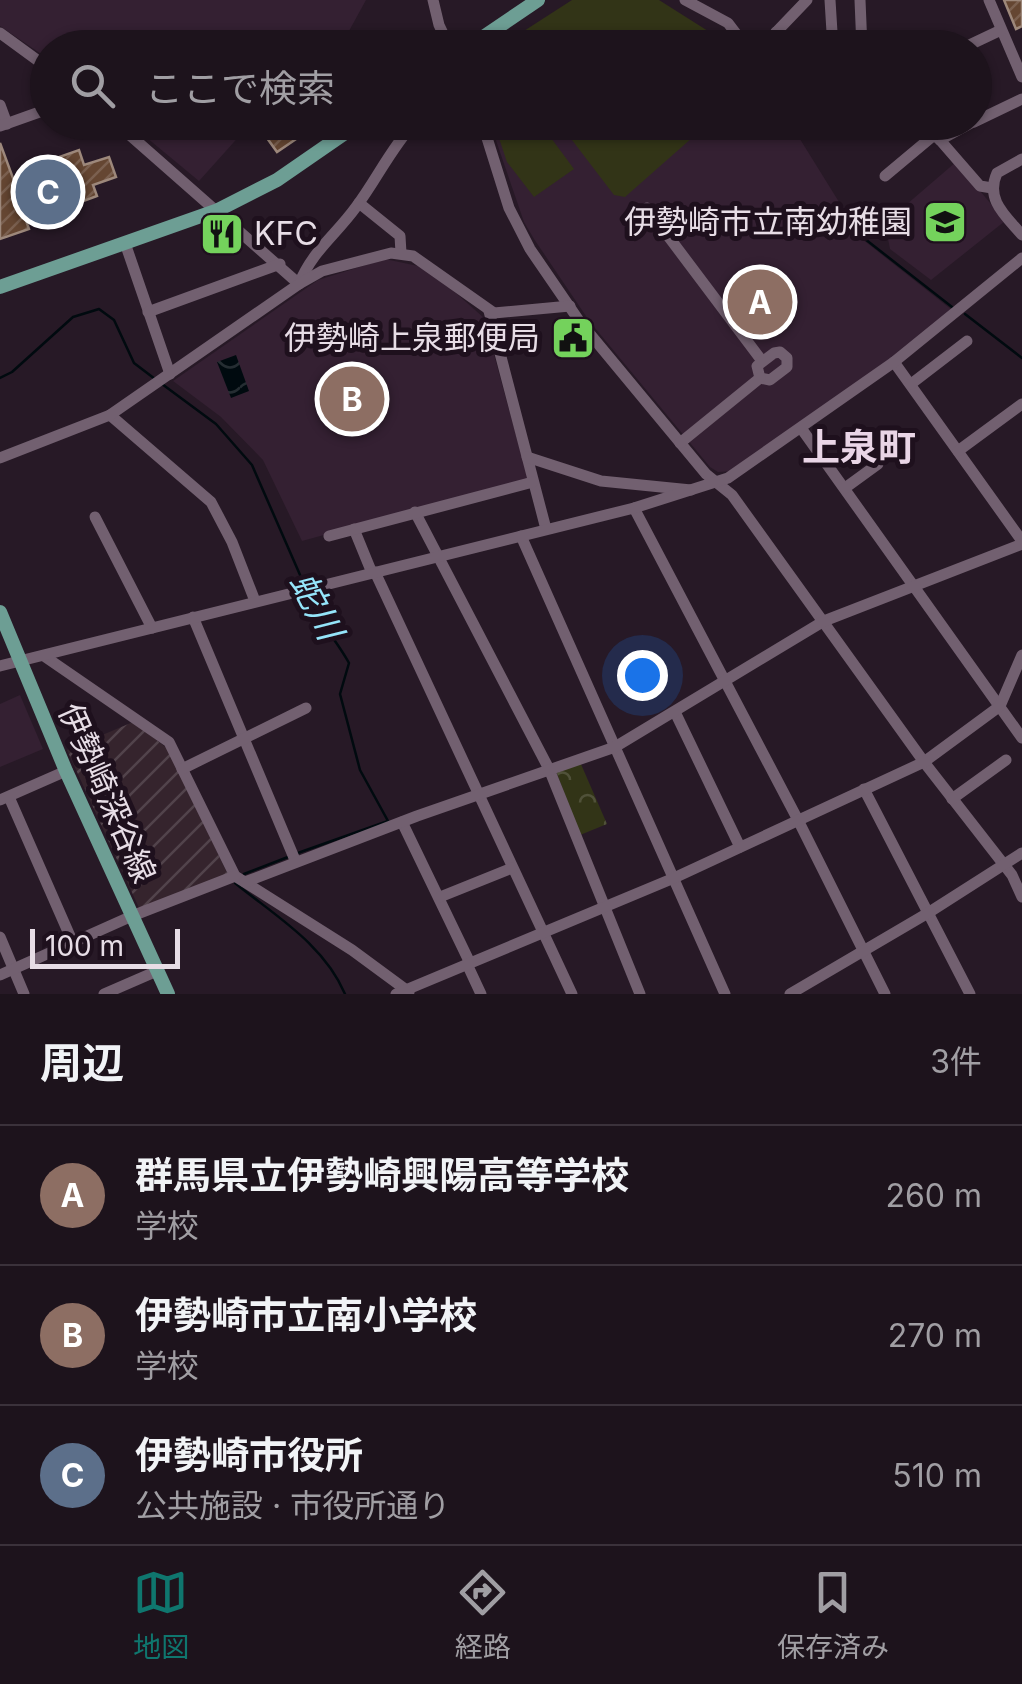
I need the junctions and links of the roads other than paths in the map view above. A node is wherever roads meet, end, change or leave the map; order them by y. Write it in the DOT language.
graph roads {
  1 [pos="433,0"];
  2 [pos="538,0"];
  3 [pos="684,0"];
  4 [pos="807,0"];
  5 [pos="830,0"];
  6 [pos="860,0"];
  7 [pos="989,0"];
  8 [pos="441,30"];
  9 [pos="494,30"];
  10 [pos="735,30"];
  11 [pos="778,30"];
  12 [pos="832,30"];
  13 [pos="861,30"];
  14 [pos="1002,30"];
  15 [pos="0,34"];
  16 [pos="992,35"];
  17 [pos="30,55"];
  18 [pos="1022,78"];
  19 [pos="1022,100"];
  20 [pos="0,105"];
  21 [pos="992,113"];
  22 [pos="30,116"];
  23 [pos="3,125"];
  24 [pos="136,140"];
  25 [pos="336,140"];
  26 [pos="400,140"];
  27 [pos="488,140"];
  28 [pos="933,140"];
  29 [pos="940,140"];
  30 [pos="1022,159"];
  31 [pos="884,176"];
  32 [pos="992,188"];
  33 [pos="359,203"];
  34 [pos="647,208"];
  35 [pos="218,210"];
  36 [pos="1022,235"];
  37 [pos="125,243"];
  38 [pos="400,253"];
  39 [pos="1022,258"];
  40 [pos="280,264"];
  41 [pos="299,284"];
  42 [pos="0,287"];
  43 [pos="570,306"];
  44 [pos="148,312"];
  45 [pos="489,312"];
  46 [pos="968,341"];
  47 [pos="762,361"];
  48 [pos="894,362"];
  49 [pos="168,376"];
  50 [pos="760,378"];
  51 [pos="911,384"];
  52 [pos="1022,404"];
  53 [pos="110,415"];
  54 [pos="801,428"];
  55 [pos="680,443"];
  56 [pos="958,452"];
  57 [pos="0,458"];
  58 [pos="527,458"];
  59 [pos="878,464"];
  60 [pos="534,482"];
  61 [pos="718,484"];
  62 [pos="845,488"];
  63 [pos="695,491"];
  64 [pos="634,508"];
  65 [pos="415,512"];
  66 [pos="95,517"];
  67 [pos="354,529"];
  68 [pos="546,529"];
  69 [pos="329,536"];
  70 [pos="522,536"];
  71 [pos="1022,542"];
  72 [pos="438,556"];
  73 [pos="374,573"];
  74 [pos="916,587"];
  75 [pos="255,601"];
  76 [pos="0,612"];
  77 [pos="193,617"];
  78 [pos="824,620"];
  79 [pos="152,628"];
  80 [pos="1022,655"];
  81 [pos="44,656"];
  82 [pos="18,660"];
  83 [pos="0,666"];
  84 [pos="726,682"];
  85 [pos="1000,706"];
  86 [pos="306,708"];
  87 [pos="675,712"];
  88 [pos="244,738"];
  89 [pos="1022,738"];
  90 [pos="615,747"];
  91 [pos="1006,760"];
  92 [pos="924,762"];
  93 [pos="182,769"];
  94 [pos="548,769"];
  95 [pos="66,771"];
  96 [pos="864,789"];
  97 [pos="477,794"];
  98 [pos="4,799"];
  99 [pos="952,799"];
  100 [pos="798,820"];
  101 [pos="402,822"];
  102 [pos="740,847"];
  103 [pos="1022,853"];
  104 [pos="295,860"];
  105 [pos="1004,867"];
  106 [pos="512,868"];
  107 [pos="674,878"];
  108 [pos="240,879"];
  109 [pos="440,897"];
  110 [pos="1022,897"];
  111 [pos="605,906"];
  112 [pos="928,913"];
  113 [pos="132,916"];
  114 [pos="542,932"];
  115 [pos="0,937"];
  116 [pos="73,943"];
  117 [pos="864,950"];
  118 [pos="468,964"];
  119 [pos="14,970"];
  120 [pos="157,971"];
  121 [pos="0,976"];
  122 [pos="405,992"];
  123 [pos="24,994"];
  124 [pos="104,994"];
  125 [pos="168,994"];
  126 [pos="480,994"];
  127 [pos="572,994"];
  128 [pos="640,994"];
  129 [pos="725,994"];
  130 [pos="790,994"];
  131 [pos="886,994"];
  132 [pos="970,994"];
  1 -- 8 [label="street"];
  2 -- 9 [label="main road"];
  3 -- 10 [label="street"];
  4 -- 11 [label="street"];
  5 -- 12 [label="street"];
  6 -- 13 [label="street"];
  7 -- 14 [label="street"];
  14 -- 16 [label="street"];
  14 -- 18 [label="street"];
  15 -- 17 [label="street"];
  19 -- 21 [label="street"];
  20 -- 23 [label="street"];
  22 -- 23 [label="street"];
  24 -- 35 [label="street"];
  25 -- 35 [label="main road"];
  26 -- 33 [label="street"];
  27 -- 43 [label="street"];
  28 -- 31 [label="street"];
  29 -- 32 [label="street"];
  30 -- 32 [label="street"];
  32 -- 36 [label="street"];
  33 -- 38 [label="street"];
  33 -- 41 [label="street"];
  34 -- 47 [label="street"];
  35 -- 37 [label="main road"];
  35 -- 40 [label="street"];
  37 -- 42 [label="main road"];
  37 -- 44 [label="street"];
  38 -- 41 [label="street"];
  38 -- 45 [label="street"];
  39 -- 48 [label="street"];
  40 -- 41 [label="street"];
  40 -- 44 [label="street"];
  41 -- 49 [label="street"];
  43 -- 45 [label="street"];
  43 -- 55 [label="street"];
  44 -- 49 [label="street"];
  45 -- 58 [label="street"];
  46 -- 51 [label="street"];
  47 -- 50 [label="street"];
  47 -- 50 [label="street"];
  48 -- 51 [label="street"];
  48 -- 54 [label="street"];
  49 -- 53 [label="street"];
  50 -- 55 [label="street"];
  51 -- 56 [label="street"];
  52 -- 56 [label="street"];
  53 -- 57 [label="street"];
  53 -- 75 [label="street"];
  54 -- 61 [label="street"];
  54 -- 62 [label="street"];
  55 -- 61 [label="street"];
  56 -- 71 [label="street"];
  58 -- 60 [label="street"];
  58 -- 63 [label="street"];
  59 -- 62 [label="street"];
  60 -- 65 [label="street"];
  60 -- 68 [label="street"];
  61 -- 63 [label="street"];
  61 -- 78 [label="street"];
  62 -- 74 [label="street"];
  63 -- 64 [label="street"];
  64 -- 68 [label="street"];
  64 -- 84 [label="street"];
  65 -- 67 [label="street"];
  65 -- 72 [label="street"];
  66 -- 79 [label="street"];
  67 -- 69 [label="street"];
  67 -- 73 [label="street"];
  68 -- 70 [label="street"];
  70 -- 72 [label="street"];
  70 -- 90 [label="street"];
  71 -- 74 [label="street"];
  72 -- 73 [label="street"];
  72 -- 94 [label="street"];
  73 -- 75 [label="street"];
  73 -- 97 [label="street"];
  74 -- 78 [label="street"];
  74 -- 85 [label="street"];
  75 -- 77 [label="street"];
  76 -- 82 [label="main road, 伊勢崎深谷線"];
  77 -- 79 [label="street"];
  77 -- 88 [label="street"];
  78 -- 84 [label="street"];
  78 -- 92 [label="street"];
  79 -- 81 [label="street"];
  80 -- 85 [label="street"];
  81 -- 82 [label="street"];
  81 -- 93 [label="street"];
  82 -- 83 [label="street"];
  82 -- 95 [label="main road, 伊勢崎深谷線"];
  84 -- 87 [label="street"];
  84 -- 100 [label="street"];
  85 -- 89 [label="street"];
  85 -- 92 [label="street"];
  86 -- 88 [label="street"];
  87 -- 90 [label="street"];
  87 -- 102 [label="street"];
  88 -- 93 [label="street"];
  88 -- 104 [label="street"];
  90 -- 94 [label="street"];
  90 -- 107 [label="street"];
  91 -- 99 [label="street"];
  92 -- 96 [label="street"];
  92 -- 99 [label="street"];
  93 -- 108 [label="street"];
  94 -- 97 [label="street"];
  94 -- 111 [label="street"];
  95 -- 98 [label="street"];
  95 -- 113 [label="main road, 伊勢崎深谷線"];
  96 -- 100 [label="street"];
  96 -- 112 [label="street"];
  97 -- 101 [label="street"];
  97 -- 106 [label="street"];
  98 -- 116 [label="street"];
  99 -- 105 [label="street"];
  100 -- 102 [label="street"];
  100 -- 117 [label="street"];
  101 -- 104 [label="street"];
  101 -- 109 [label="street"];
  102 -- 107 [label="street"];
  103 -- 105 [label="street"];
  104 -- 108 [label="street"];
  105 -- 110 [label="street"];
  105 -- 112 [label="street"];
  106 -- 109 [label="street"];
  106 -- 114 [label="street"];
  107 -- 111 [label="street"];
  107 -- 129 [label="street"];
  108 -- 113 [label="street"];
  108 -- 122 [label="street"];
  109 -- 118 [label="street"];
  111 -- 114 [label="street"];
  111 -- 128 [label="street"];
  112 -- 117 [label="street"];
  112 -- 132 [label="street"];
  113 -- 116 [label="street"];
  113 -- 120 [label="main road, 伊勢崎深谷線"];
  114 -- 118 [label="street"];
  114 -- 127 [label="street"];
  115 -- 119 [label="street"];
  116 -- 119 [label="street"];
  117 -- 130 [label="street"];
  117 -- 131 [label="street"];
  118 -- 122 [label="street"];
  118 -- 126 [label="street"];
  119 -- 121 [label="street"];
  119 -- 123 [label="street"];
  120 -- 124 [label="street"];
  120 -- 125 [label="main road, 伊勢崎深谷線"];
}
